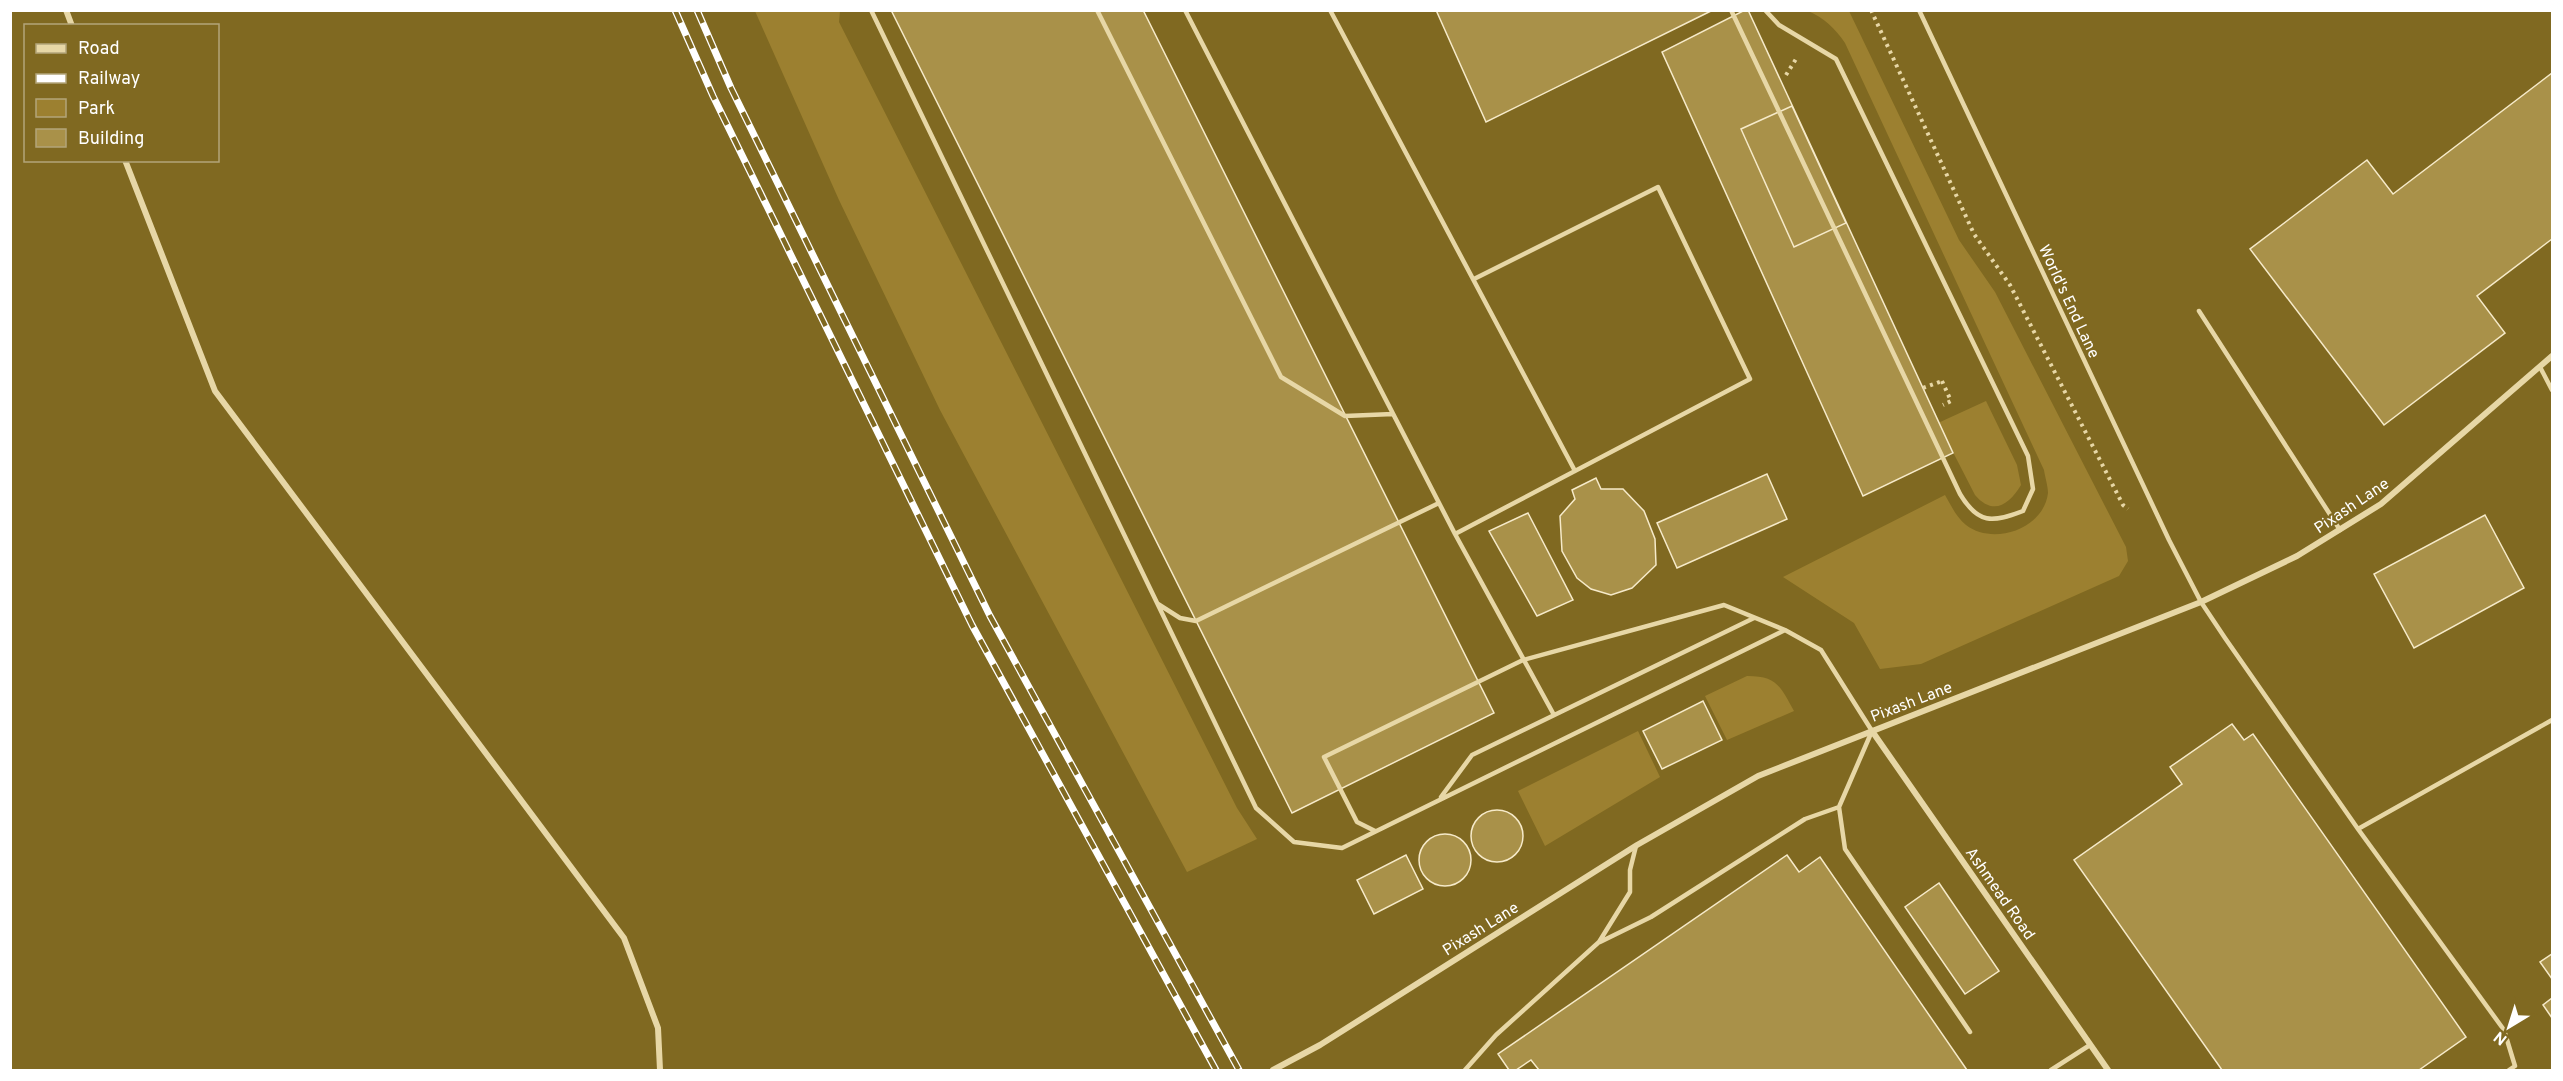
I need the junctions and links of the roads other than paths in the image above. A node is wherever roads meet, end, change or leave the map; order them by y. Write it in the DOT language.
graph roads {
  1 [pos="872,10"];
  2 [pos="1097,10"];
  3 [pos="1185,10"];
  4 [pos="1330,10"];
  5 [pos="1731,10"];
  6 [pos="1765,10"];
  7 [pos="1919,10"];
  8 [pos="126,162"];
  9 [pos="1474,279"];
  10 [pos="2199,311"];
  11 [pos="2553,356"];
  12 [pos="2540,367"];
  13 [pos="2553,390"];
  14 [pos="1394,414"];
  15 [pos="1575,471"];
  16 [pos="1439,503"];
  17 [pos="2340,530"];
  18 [pos="1455,534"];
  19 [pos="2201,602"];
  20 [pos="1157,603"];
  21 [pos="1754,618"];
  22 [pos="1785,630"];
  23 [pos="1523,660"];
  24 [pos="1554,715"];
  25 [pos="2553,720"];
  26 [pos="1872,730"];
  27 [pos="1439,800"];
  28 [pos="1839,807"];
  29 [pos="2358,829"];
  30 [pos="1376,831"];
  31 [pos="1637,845"];
  32 [pos="1599,942"];
  33 [pos="1970,1032"];
  34 [pos="2090,1045"];
  35 [pos="660,1071"];
  36 [pos="1273,1071"];
  37 [pos="1465,1071"];
  38 [pos="2051,1071"];
  39 [pos="2108,1071"];
  40 [pos="2509,1071"];
  1 -- 20 [label="lane"];
  2 -- 14 [label="lane"];
  3 -- 14 [label="lane"];
  4 -- 9 [label="lane"];
  5 -- 6 [label="lane"];
  7 -- 19 [label="lane, World's End Lane"];
  8 -- 35 [label="street"];
  9 -- 15 [label="lane"];
  9 -- 15 [label="lane"];
  10 -- 17 [label="lane"];
  11 -- 12 [label="street, Pixash Lane"];
  12 -- 13 [label="lane"];
  12 -- 17 [label="street, Pixash Lane"];
  14 -- 16 [label="lane"];
  15 -- 18 [label="lane"];
  16 -- 18 [label="lane"];
  16 -- 20 [label="lane"];
  17 -- 19 [label="street, Pixash Lane"];
  18 -- 23 [label="lane"];
  19 -- 26 [label="street, Pixash Lane"];
  19 -- 29 [label="lane, World's End Lane"];
  20 -- 30 [label="lane"];
  21 -- 22 [label="lane"];
  21 -- 23 [label="lane"];
  21 -- 24 [label="lane"];
  22 -- 26 [label="lane"];
  22 -- 27 [label="lane"];
  23 -- 24 [label="lane"];
  23 -- 30 [label="lane"];
  24 -- 27 [label="lane"];
  25 -- 29 [label="lane"];
  26 -- 28 [label="lane"];
  26 -- 31 [label="street, Pixash Lane"];
  26 -- 34 [label="street, Ashmead Road"];
  27 -- 30 [label="lane"];
  28 -- 32 [label="lane"];
  28 -- 33 [label="lane"];
  29 -- 40 [label="lane, World's End Lane"];
  31 -- 32 [label="lane"];
  31 -- 36 [label="street, Pixash Lane"];
  32 -- 37 [label="lane"];
  34 -- 38 [label="lane"];
  34 -- 39 [label="street, Ashmead Road"];
}
